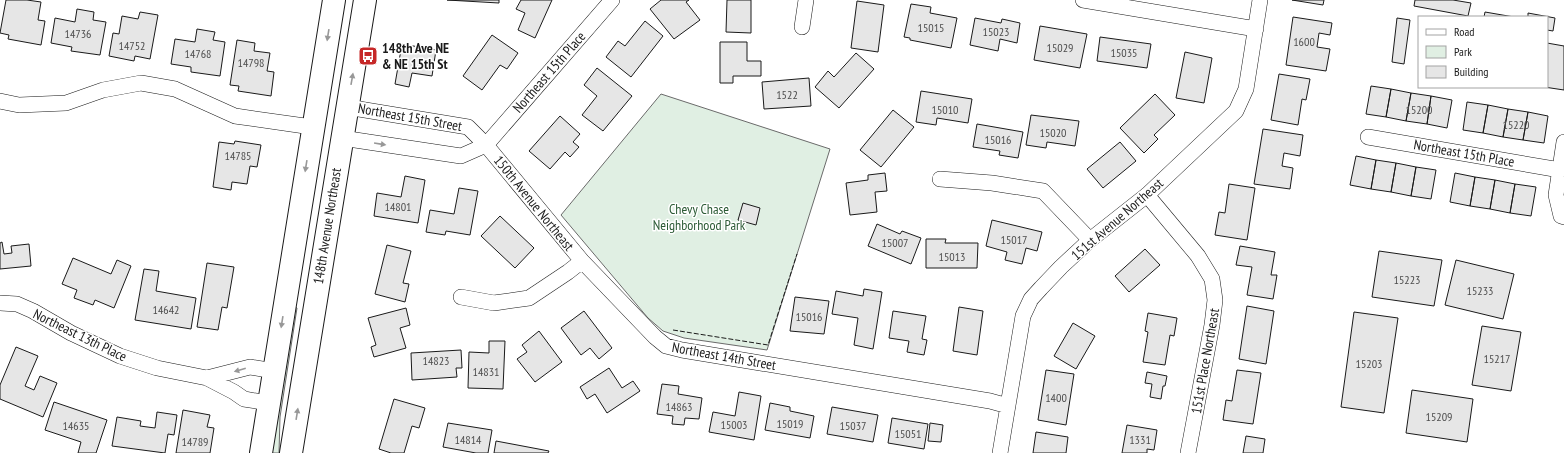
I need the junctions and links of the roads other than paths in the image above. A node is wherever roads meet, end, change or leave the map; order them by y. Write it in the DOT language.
graph roads {
  1 [pos="334,0"];
  2 [pos="365,0"];
  3 [pos="612,0"];
  4 [pos="806,0"];
  5 [pos="1084,0"];
  6 [pos="1260,0"];
  7 [pos="802,27"];
  8 [pos="1256,29"];
  9 [pos="0,101"];
  10 [pos="347,107"];
  11 [pos="312,127"];
  12 [pos="1368,137"];
  13 [pos="342,138"];
  14 [pos="1564,142"];
  15 [pos="486,145"];
  16 [pos="1560,170"];
  17 [pos="940,180"];
  18 [pos="1147,195"];
  19 [pos="1564,217"];
  20 [pos="1090,240"];
  21 [pos="582,261"];
  22 [pos="461,297"];
  23 [pos="285,301"];
  24 [pos="0,303"];
  25 [pos="274,371"];
  26 [pos="207,378"];
  27 [pos="302,380"];
  28 [pos="268,403"];
  29 [pos="1008,406"];
  30 [pos="261,453"];
  31 [pos="291,453"];
  32 [pos="1000,453"];
  33 [pos="1188,453"];
  1 -- 11 [label="main road, one-way"];
  10 -- 2 [label="main road, 148th Avenue Northeast, one-way"];
  3 -- 15 [label="street, Northeast 15th Place"];
  4 -- 7 [label="street"];
  5 -- 8 [label="street"];
  6 -- 8 [label="street, 151st Avenue Northeast"];
  8 -- 18 [label="street, 151st Avenue Northeast"];
  9 -- 11 [label="street"];
  10 -- 13 [label="main road, 148th Avenue Northeast"];
  10 -- 15 [label="street, Northeast 15th Street"];
  11 -- 23 [label="main road, one-way"];
  12 -- 16 [label="street, Northeast 15th Place"];
  13 -- 15 [label="street, Northeast 15th Street, one-way"];
  13 -- 27 [label="main road, 148th Avenue Northeast"];
  14 -- 16 [label="street"];
  15 -- 21 [label="street, 150th Avenue Northeast"];
  16 -- 19 [label="street"];
  17 -- 20 [label="street"];
  18 -- 20 [label="street, 151st Avenue Northeast"];
  18 -- 33 [label="street, 151st Place Northeast"];
  20 -- 29 [label="street, 151st Avenue Northeast"];
  21 -- 22 [label="street"];
  21 -- 29 [label="street, Northeast 14th Street"];
  23 -- 25 [label="main road, one-way"];
  23 -- 27 [label="main road"];
  24 -- 26 [label="street, Northeast 13th Place"];
  25 -- 26 [label="street, Northeast 13th Place, one-way"];
  25 -- 28 [label="main road"];
  26 -- 28 [label="street, Northeast 13th Place"];
  31 -- 27 [label="main road, 148th Avenue Northeast, one-way"];
  28 -- 30 [label="main road"];
  29 -- 32 [label="street, 151st Avenue Northeast"];
}
